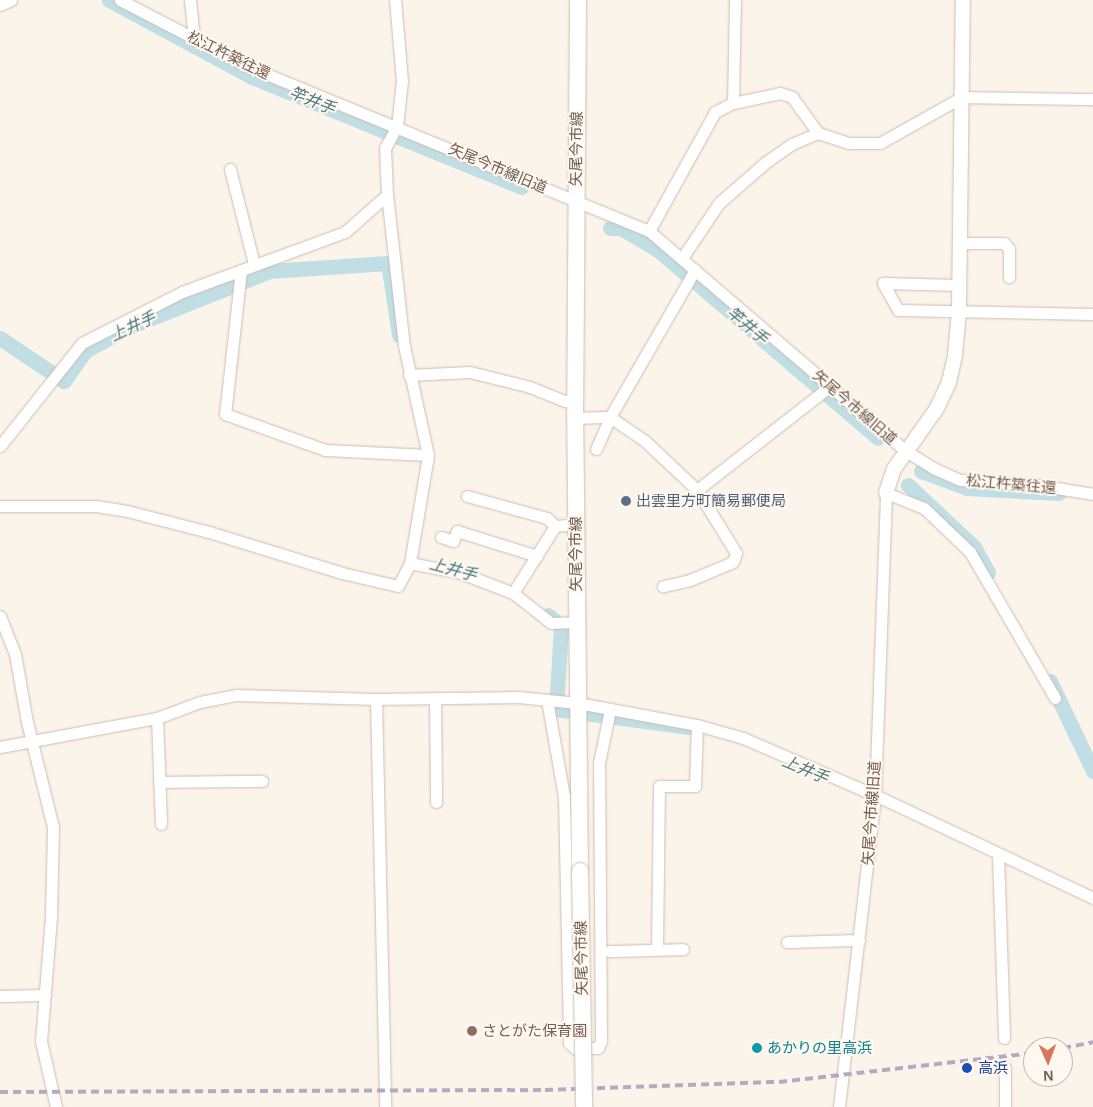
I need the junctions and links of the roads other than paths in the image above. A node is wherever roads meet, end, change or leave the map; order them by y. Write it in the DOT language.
graph roads {
  1 [pos="11,0"];
  2 [pos="120,0"];
  3 [pos="190,0"];
  4 [pos="395,0"];
  5 [pos="578,0"];
  6 [pos="735,0"];
  7 [pos="963,0"];
  8 [pos="0,5"];
  9 [pos="194,38"];
  10 [pos="962,97"];
  11 [pos="1093,99"];
  12 [pos="733,103"];
  13 [pos="397,126"];
  14 [pos="818,133"];
  15 [pos="230,169"];
  16 [pos="387,196"];
  17 [pos="576,201"];
  18 [pos="649,231"];
  19 [pos="960,243"];
  20 [pos="682,258"];
  21 [pos="254,264"];
  22 [pos="241,270"];
  23 [pos="695,270"];
  24 [pos="1008,277"];
  25 [pos="959,285"];
  26 [pos="959,311"];
  27 [pos="1093,314"];
  28 [pos="409,375"];
  29 [pos="830,386"];
  30 [pos="575,400"];
  31 [pos="610,417"];
  32 [pos="576,418"];
  33 [pos="0,446"];
  34 [pos="596,449"];
  35 [pos="906,451"];
  36 [pos="428,454"];
  37 [pos="697,490"];
  38 [pos="886,492"];
  39 [pos="1093,494"];
  40 [pos="467,496"];
  41 [pos="0,506"];
  42 [pos="576,524"];
  43 [pos="555,526"];
  44 [pos="441,537"];
  45 [pos="537,556"];
  46 [pos="410,563"];
  47 [pos="663,586"];
  48 [pos="513,593"];
  49 [pos="0,616"];
  50 [pos="576,622"];
  51 [pos="435,698"];
  52 [pos="1055,698"];
  53 [pos="376,699"];
  54 [pos="547,700"];
  55 [pos="578,703"];
  56 [pos="610,710"];
  57 [pos="157,718"];
  58 [pos="697,725"];
  59 [pos="32,742"];
  60 [pos="0,747"];
  61 [pos="262,781"];
  62 [pos="159,782"];
  63 [pos="874,795"];
  64 [pos="436,802"];
  65 [pos="161,824"];
  66 [pos="998,854"];
  67 [pos="1093,898"];
  68 [pos="859,940"];
  69 [pos="787,942"];
  70 [pos="683,949"];
  71 [pos="657,950"];
  72 [pos="609,951"];
  73 [pos="45,995"];
  74 [pos="0,996"];
  75 [pos="1004,1038"];
  76 [pos="1004,1068"];
  77 [pos="56,1107"];
  78 [pos="385,1107"];
  79 [pos="584,1107"];
  80 [pos="839,1107"];
  81 [pos="1005,1107"];
  1 -- 8 [label="street"];
  2 -- 9 [label="street, 松江杵築往還"];
  3 -- 9 [label="street"];
  4 -- 13 [label="street"];
  5 -- 17 [label="main road, 矢尾今市線"];
  6 -- 12 [label="street"];
  7 -- 10 [label="street"];
  9 -- 13 [label="street, 松江杵築往還"];
  10 -- 11 [label="street"];
  10 -- 14 [label="street"];
  10 -- 19 [label="street"];
  12 -- 14 [label="street"];
  12 -- 18 [label="street"];
  13 -- 16 [label="street"];
  13 -- 17 [label="street, 矢尾今市線旧道"];
  14 -- 20 [label="street"];
  15 -- 21 [label="street"];
  16 -- 21 [label="street"];
  16 -- 28 [label="street"];
  17 -- 18 [label="street, 矢尾今市線旧道"];
  17 -- 30 [label="main road, 矢尾今市線"];
  18 -- 20 [label="street, 矢尾今市線旧道"];
  19 -- 24 [label="street"];
  19 -- 25 [label="street"];
  20 -- 23 [label="street, 矢尾今市線旧道"];
  21 -- 22 [label="street"];
  22 -- 33 [label="street"];
  22 -- 36 [label="street"];
  23 -- 29 [label="street, 矢尾今市線旧道"];
  23 -- 31 [label="street"];
  25 -- 26 [label="street"];
  25 -- 26 [label="street"];
  26 -- 27 [label="street"];
  26 -- 35 [label="street"];
  28 -- 30 [label="street"];
  28 -- 36 [label="street"];
  29 -- 35 [label="street, 矢尾今市線旧道"];
  29 -- 37 [label="street"];
  30 -- 32 [label="main road, 矢尾今市線"];
  31 -- 32 [label="street"];
  31 -- 34 [label="street"];
  31 -- 37 [label="street"];
  32 -- 42 [label="main road, 矢尾今市線"];
  35 -- 38 [label="street, 矢尾今市線旧道"];
  35 -- 39 [label="street, 松江杵築往還"];
  36 -- 46 [label="street"];
  37 -- 47 [label="street"];
  38 -- 52 [label="street"];
  38 -- 63 [label="street, 矢尾今市線旧道"];
  40 -- 43 [label="street"];
  41 -- 46 [label="street"];
  42 -- 43 [label="street"];
  42 -- 50 [label="main road, 矢尾今市線"];
  43 -- 45 [label="street"];
  44 -- 45 [label="street"];
  45 -- 48 [label="street"];
  46 -- 48 [label="street"];
  48 -- 50 [label="street"];
  49 -- 59 [label="street"];
  50 -- 55 [label="main road, 矢尾今市線"];
  51 -- 53 [label="street"];
  51 -- 54 [label="street"];
  51 -- 64 [label="street"];
  53 -- 57 [label="street"];
  53 -- 78 [label="street"];
  54 -- 55 [label="street"];
  54 -- 56 [label="street"];
  55 -- 56 [label="street"];
  55 -- 79 [label="main road, 矢尾今市線, bridge"];
  56 -- 58 [label="street"];
  57 -- 59 [label="street"];
  57 -- 62 [label="street"];
  58 -- 63 [label="street"];
  58 -- 71 [label="street"];
  59 -- 60 [label="street"];
  59 -- 73 [label="street"];
  61 -- 62 [label="street"];
  62 -- 65 [label="street"];
  63 -- 66 [label="street"];
  63 -- 68 [label="street, 矢尾今市線旧道"];
  66 -- 67 [label="street"];
  66 -- 75 [label="street"];
  68 -- 69 [label="street"];
  68 -- 80 [label="street, 矢尾今市線旧道"];
  70 -- 71 [label="street"];
  71 -- 72 [label="street"];
  73 -- 74 [label="street"];
  73 -- 77 [label="street"];
  76 -- 81 [label="street"];
}
